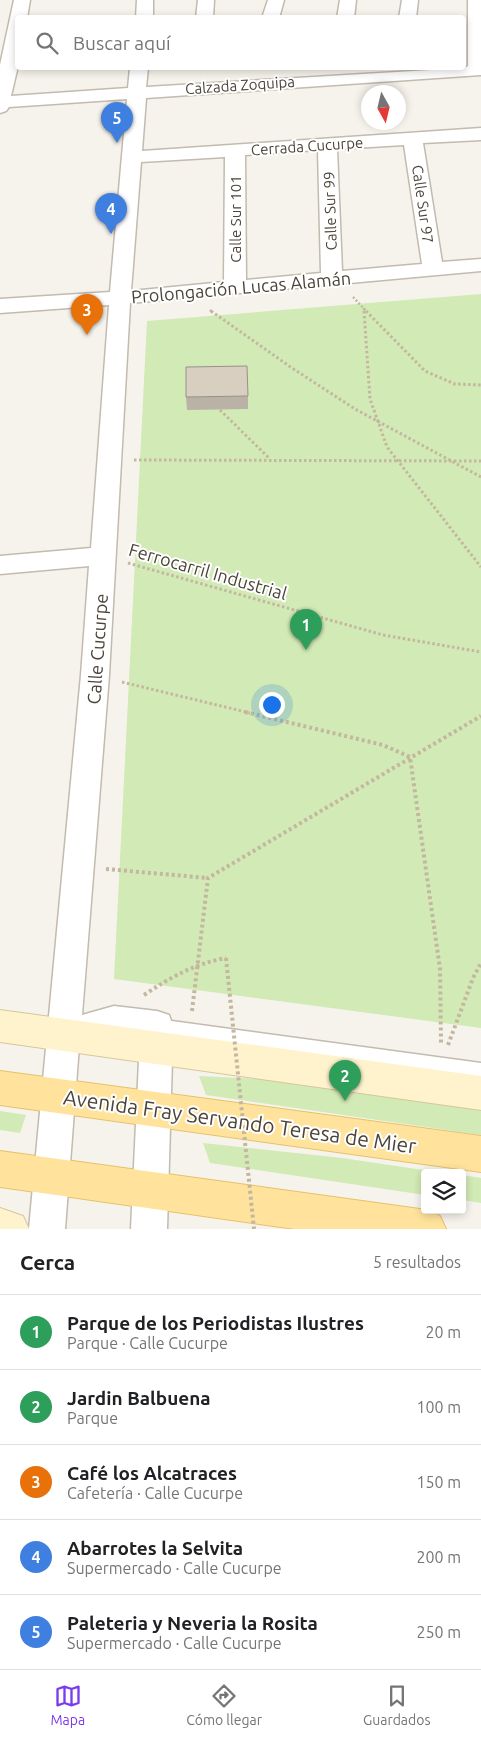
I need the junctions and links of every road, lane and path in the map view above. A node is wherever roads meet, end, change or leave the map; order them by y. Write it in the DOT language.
graph roads {
  1 [pos="22,0"];
  2 [pos="145,0"];
  3 [pos="206,0"];
  4 [pos="276,0"];
  5 [pos="348,0"];
  6 [pos="410,0"];
  7 [pos="476,0"];
  8 [pos="19,15"];
  9 [pos="144,15"];
  10 [pos="204,15"];
  11 [pos="271,15"];
  12 [pos="346,15"];
  13 [pos="408,15"];
  14 [pos="15,36"];
  15 [pos="139,70"];
  16 [pos="479,70"];
  17 [pos="400,72"];
  18 [pos="336,73"];
  19 [pos="255,75"];
  20 [pos="137,93"];
  21 [pos="0,104"];
  22 [pos="481,134"];
  23 [pos="413,139"];
  24 [pos="327,144"];
  25 [pos="235,152"];
  26 [pos="133,156"];
  27 [pos="481,265"];
  28 [pos="433,269"];
  29 [pos="332,278"];
  30 [pos="235,287"];
  31 [pos="185,292"];
  32 [pos="120,298"];
  33 [pos="0,306"];
  34 [pos="364,308"];
  35 [pos="481,386"];
  36 [pos="220,410"];
  37 [pos="378,422"];
  38 [pos="108,460"];
  39 [pos="271,460"];
  40 [pos="395,460"];
  41 [pos="481,461"];
  42 [pos="455,462"];
  43 [pos="481,478"];
  44 [pos="104,556"];
  45 [pos="0,565"];
  46 [pos="481,567"];
  47 [pos="481,652"];
  48 [pos="95,675"];
  49 [pos="481,716"];
  50 [pos="410,757"];
  51 [pos="79,867"];
  52 [pos="208,878"];
  53 [pos="198,962"];
  54 [pos="481,964"];
  55 [pos="114,1021"];
  56 [pos="0,1026"];
  57 [pos="189,1030"];
  58 [pos="64,1035"];
  59 [pos="157,1038"];
  60 [pos="441,1064"];
  61 [pos="481,1070"];
  62 [pos="0,1088"];
  63 [pos="481,1093"];
  64 [pos="59,1097"];
  65 [pos="154,1107"];
  66 [pos="481,1154"];
  67 [pos="0,1169"];
  68 [pos="52,1176"];
  69 [pos="151,1190"];
  70 [pos="285,1209"];
  71 [pos="0,1228"];
  72 [pos="10,1229"];
  73 [pos="47,1229"];
  74 [pos="149,1229"];
  75 [pos="254,1229"];
  76 [pos="339,1229"];
  77 [pos="427,1229"];
  1 -- 8 [label="street"];
  2 -- 9 [label="street"];
  3 -- 10 [label="street"];
  4 -- 11 [label="street"];
  5 -- 12 [label="street"];
  6 -- 13 [label="street"];
  7 -- 16 [label="street"];
  14 -- 21 [label="street"];
  15 -- 20 [label="street, Calle Cucurpe"];
  16 -- 17 [label="street, Calzada Zoquipa"];
  17 -- 18 [label="street, Calzada Zoquipa"];
  18 -- 19 [label="street, Calzada Zoquipa"];
  19 -- 20 [label="street, Calzada Zoquipa"];
  20 -- 21 [label="street, Calzada Zoquipa"];
  20 -- 26 [label="street, Calle Cucurpe"];
  22 -- 23 [label="street, Cerrada Cucurpe"];
  23 -- 24 [label="street, Cerrada Cucurpe"];
  23 -- 28 [label="street, Calle Sur 97"];
  24 -- 25 [label="street, Cerrada Cucurpe"];
  24 -- 29 [label="street, Calle Sur 99"];
  25 -- 26 [label="street, Cerrada Cucurpe"];
  25 -- 30 [label="street, Calle Sur 101"];
  26 -- 32 [label="street, Calle Cucurpe"];
  27 -- 28 [label="street, Prolongación Lucas Alamán"];
  28 -- 29 [label="street, Prolongación Lucas Alamán"];
  29 -- 30 [label="street, Prolongación Lucas Alamán"];
  29 -- 34 [label="path"];
  30 -- 31 [label="street, Prolongación Lucas Alamán"];
  31 -- 32 [label="street, Prolongación Lucas Alamán"];
  31 -- 37 [label="path"];
  32 -- 33 [label="street, Prolongación Lucas Alamán"];
  32 -- 38 [label="street, Calle Cucurpe"];
  34 -- 35 [label="path"];
  34 -- 37 [label="path"];
  36 -- 39 [label="path"];
  37 -- 40 [label="path"];
  37 -- 42 [label="path"];
  38 -- 39 [label="path"];
  38 -- 44 [label="street, Calle Cucurpe"];
  39 -- 40 [label="path"];
  40 -- 42 [label="path"];
  40 -- 46 [label="path"];
  41 -- 42 [label="path"];
  42 -- 43 [label="path"];
  44 -- 45 [label="street"];
  44 -- 47 [label="path, Ferrocarril Industrial"];
  44 -- 48 [label="street, Calle Cucurpe"];
  48 -- 50 [label="path"];
  48 -- 51 [label="street, Calle Cucurpe"];
  49 -- 50 [label="path"];
  50 -- 52 [label="path"];
  50 -- 60 [label="path"];
  51 -- 52 [label="path"];
  51 -- 58 [label="street, Calle Cucurpe"];
  52 -- 53 [label="path"];
  53 -- 55 [label="path"];
  53 -- 57 [label="path"];
  53 -- 75 [label="path, bridge"];
  54 -- 60 [label="path"];
  55 -- 58 [label="street"];
  55 -- 59 [label="street"];
  56 -- 58 [label="street"];
  57 -- 59 [label="lane"];
  57 -- 60 [label="lane"];
  58 -- 59 [label="street"];
  58 -- 64 [label="street, Calle Cucurpe"];
  59 -- 63 [label="street"];
  59 -- 65 [label="street"];
  60 -- 61 [label="lane"];
  62 -- 64 [label="main road, Avenida Fray Servando Teresa de Mier"];
  64 -- 65 [label="main road, Avenida Fray Servando Teresa de Mier"];
  64 -- 68 [label="street, Calle Cucurpe"];
  65 -- 66 [label="main road, Avenida Fray Servando Teresa de Mier"];
  65 -- 69 [label="street"];
  67 -- 68 [label="main road"];
  68 -- 69 [label="main road"];
  68 -- 73 [label="street, Calle Cucurpe"];
  69 -- 70 [label="main road"];
  69 -- 74 [label="street"];
  70 -- 76 [label="main road"];
  70 -- 77 [label="main road"];
  71 -- 72 [label="street"];
}
